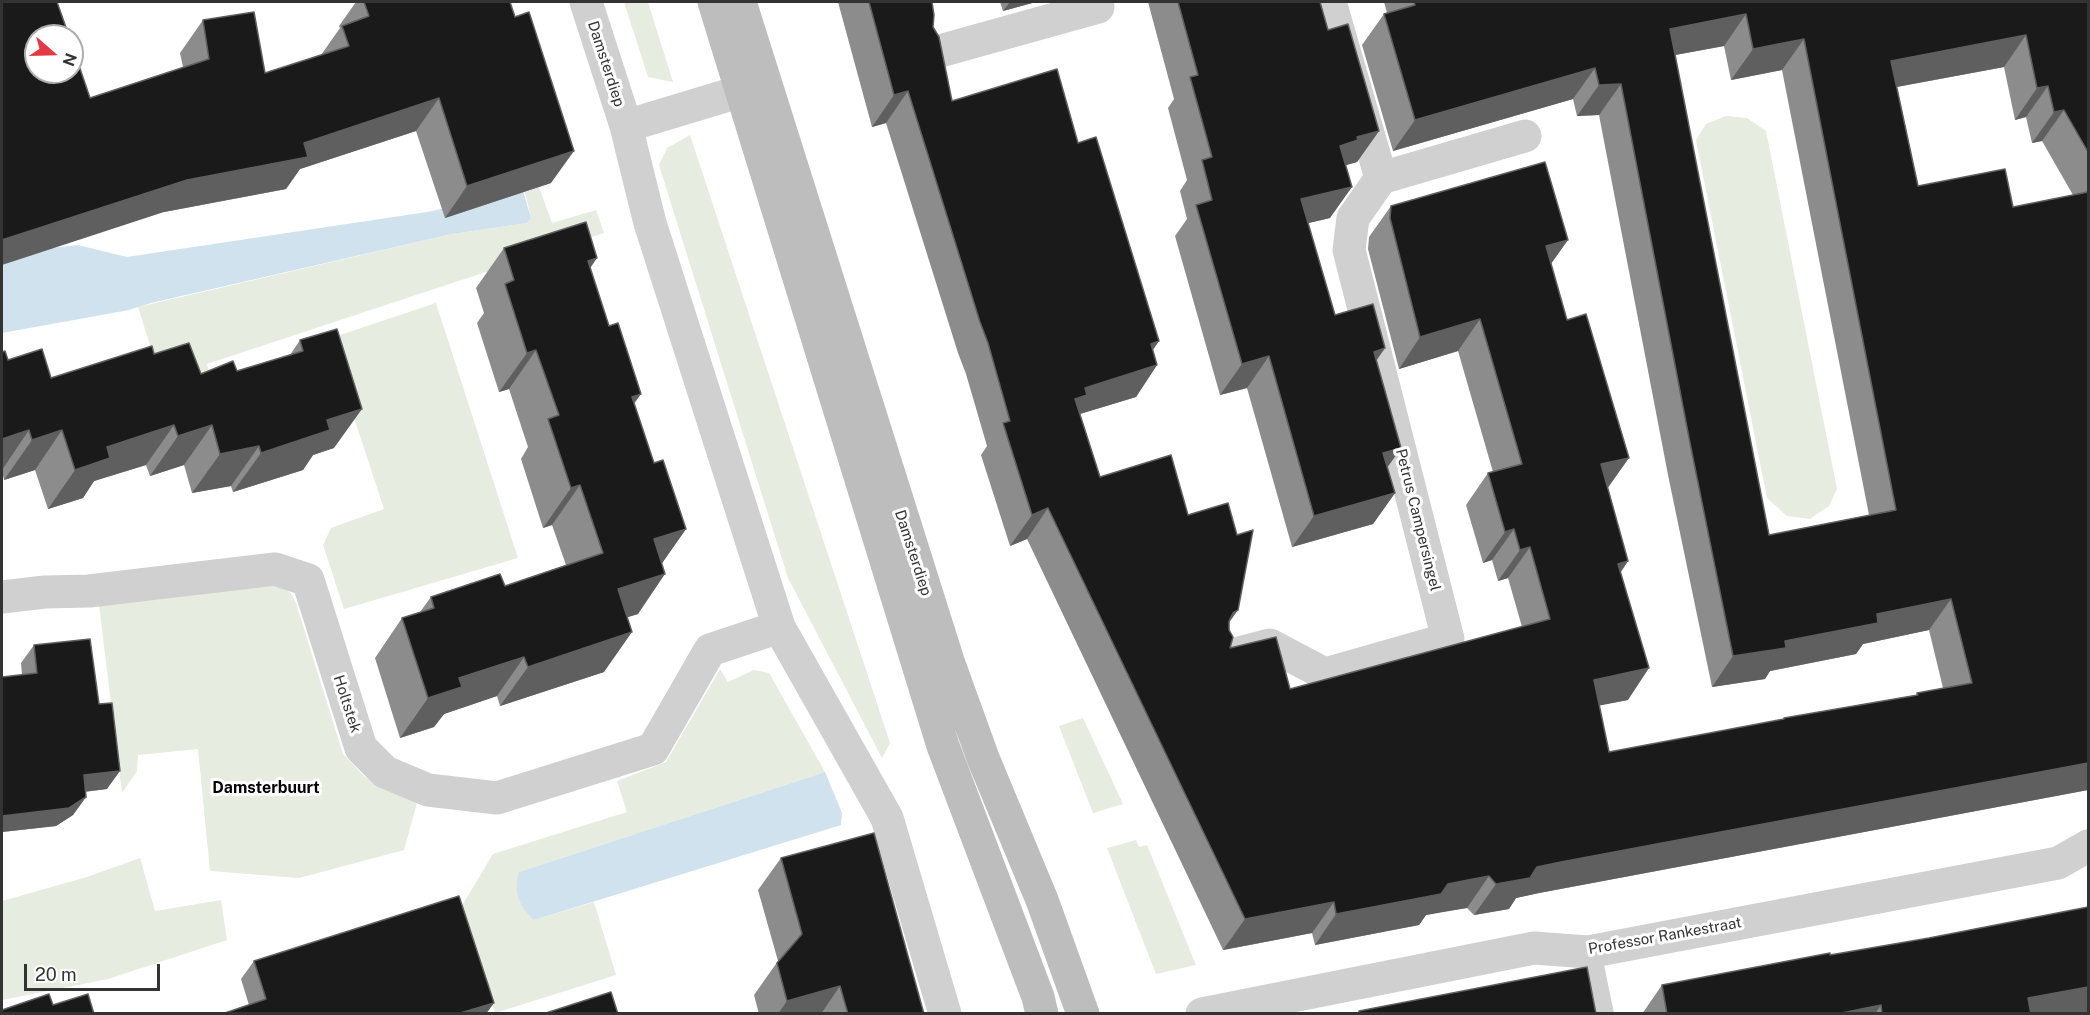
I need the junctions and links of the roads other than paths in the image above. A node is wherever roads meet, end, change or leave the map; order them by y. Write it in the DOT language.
graph roads {
  1 [pos="586,2"];
  2 [pos="714,2"];
  3 [pos="740,2"];
  4 [pos="1096,2"];
  5 [pos="1330,2"];
  6 [pos="929,54"];
  7 [pos="753,88"];
  8 [pos="626,126"];
  9 [pos="1525,136"];
  10 [pos="1381,178"];
  11 [pos="2,597"];
  12 [pos="779,627"];
  13 [pos="1225,657"];
  14 [pos="2088,846"];
  15 [pos="1592,951"];
  16 [pos="945,1014"];
  17 [pos="1042,1014"];
  18 [pos="1083,1014"];
  19 [pos="1202,1014"];
  20 [pos="1605,1014"];
  1 -- 8 [label="street, Damsterdiep"];
  2 -- 7 [label="main road, Damsterdiep"];
  3 -- 7 [label="main road, Damsterdiep"];
  4 -- 6 [label="street"];
  5 -- 10 [label="street"];
  7 -- 8 [label="street, Damsterdiep"];
  7 -- 17 [label="main road, Damsterdiep"];
  7 -- 18 [label="main road, Damsterdiep"];
  8 -- 12 [label="street, Damsterdiep"];
  9 -- 10 [label="street"];
  10 -- 13 [label="street, Petrus Campersingel"];
  11 -- 12 [label="street, Holtstek"];
  12 -- 16 [label="street, Damsterdiep"];
  14 -- 15 [label="street, Professor Rankestraat"];
  15 -- 19 [label="street, Professor Rankestraat"];
  15 -- 20 [label="lane"];
}
